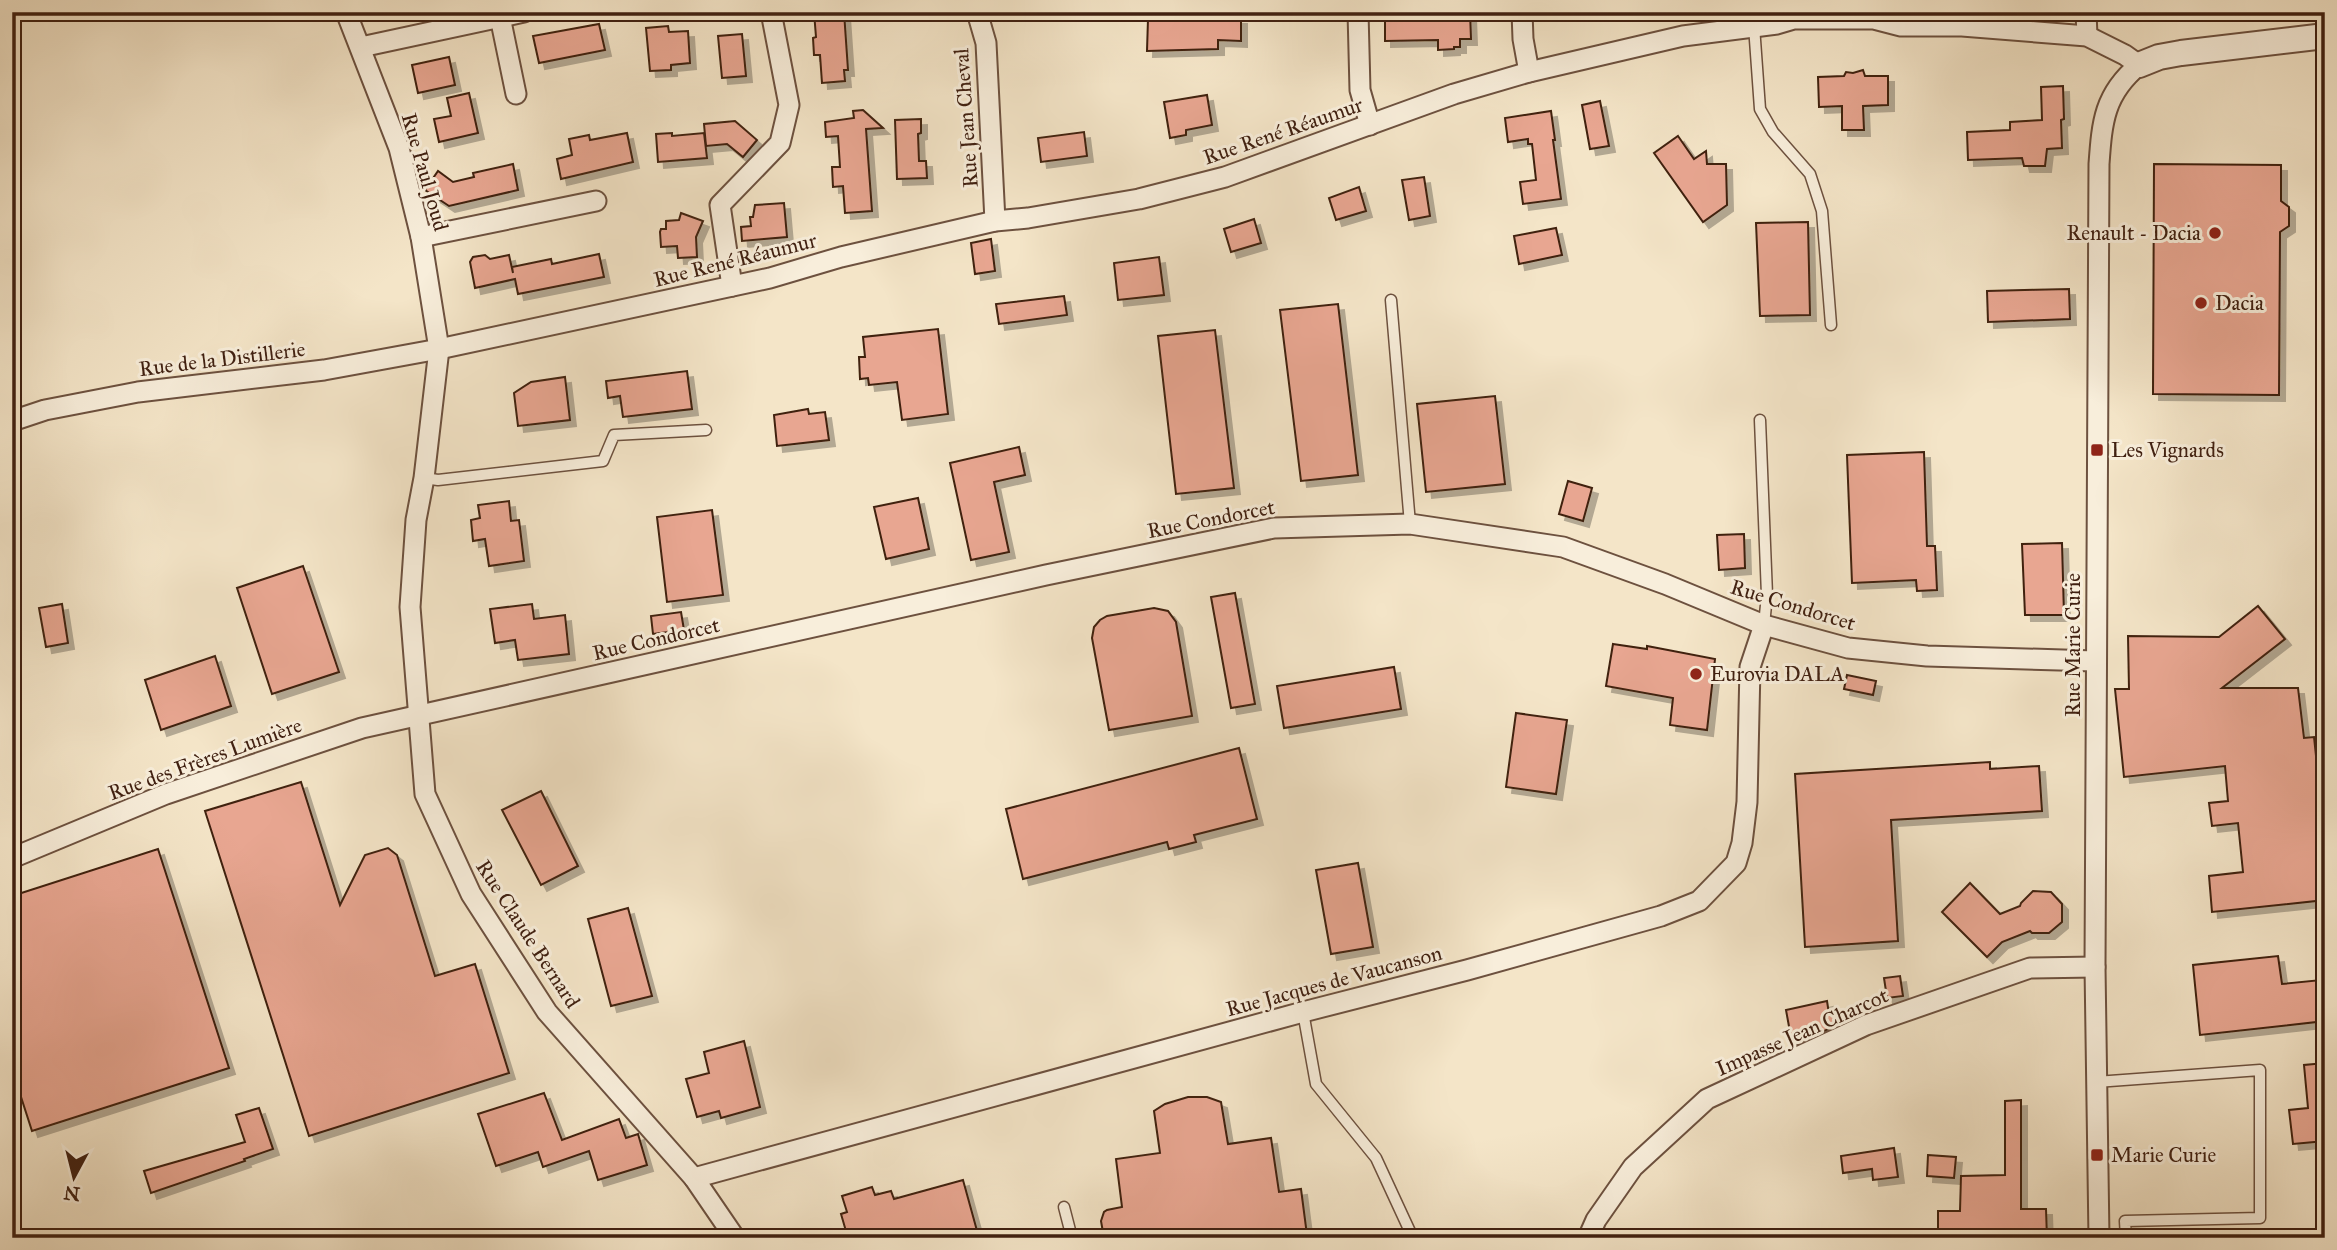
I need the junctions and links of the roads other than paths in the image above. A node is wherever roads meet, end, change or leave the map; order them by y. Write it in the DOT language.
graph roads {
  1 [pos="346,12"];
  2 [pos="524,12"];
  3 [pos="771,12"];
  4 [pos="977,12"];
  5 [pos="1358,12"];
  6 [pos="1522,12"];
  7 [pos="2086,12"];
  8 [pos="499,15"];
  9 [pos="1830,16"];
  10 [pos="1754,26"];
  11 [pos="2087,36"];
  12 [pos="2325,36"];
  13 [pos="361,47"];
  14 [pos="2139,65"];
  15 [pos="1529,72"];
  16 [pos="516,94"];
  17 [pos="1370,125"];
  18 [pos="596,201"];
  19 [pos="995,221"];
  20 [pos="421,237"];
  21 [pos="732,286"];
  22 [pos="1391,300"];
  23 [pos="1831,325"];
  24 [pos="439,349"];
  25 [pos="1760,420"];
  26 [pos="12,421"];
  27 [pos="706,430"];
  28 [pos="424,478"];
  29 [pos="1410,524"];
  30 [pos="1764,625"];
  31 [pos="2095,661"];
  32 [pos="417,716"];
  33 [pos="12,858"];
  34 [pos="2095,967"];
  35 [pos="1303,1012"];
  36 [pos="2096,1082"];
  37 [pos="694,1178"];
  38 [pos="1063,1207"];
  39 [pos="736,1238"];
  40 [pos="1072,1238"];
  41 [pos="1413,1238"];
  42 [pos="1588,1238"];
  43 [pos="2099,1238"];
  44 [pos="2126,1238"];
  1 -- 13 [label="street, Rue Paul Joud"];
  2 -- 8 [label="street"];
  3 -- 21 [label="street"];
  4 -- 19 [label="street, Rue Jean Cheval"];
  5 -- 17 [label="street"];
  6 -- 15 [label="street"];
  7 -- 11 [label="street"];
  8 -- 13 [label="street"];
  8 -- 16 [label="street"];
  9 -- 10 [label="street, Rue René Réaumur"];
  9 -- 11 [label="street, Rue René Réaumur"];
  10 -- 15 [label="street, Rue René Réaumur"];
  10 -- 23 [label="lane"];
  11 -- 14 [label="street, Rue René Réaumur"];
  12 -- 14 [label="street"];
  13 -- 20 [label="street, Rue Paul Joud"];
  14 -- 31 [label="street, Rue Marie Curie"];
  15 -- 17 [label="street, Rue René Réaumur"];
  17 -- 19 [label="street, Rue René Réaumur"];
  18 -- 20 [label="street"];
  19 -- 21 [label="street, Rue René Réaumur"];
  20 -- 24 [label="street, Rue Paul Joud"];
  21 -- 24 [label="street, Rue René Réaumur"];
  22 -- 29 [label="lane"];
  24 -- 26 [label="street, Rue de la Distillerie"];
  24 -- 28 [label="street, Rue Claude Bernard"];
  25 -- 30 [label="lane"];
  27 -- 28 [label="lane"];
  28 -- 32 [label="street, Rue Claude Bernard"];
  29 -- 30 [label="street, Rue Condorcet"];
  29 -- 32 [label="street, Rue Condorcet"];
  30 -- 31 [label="street, Rue Condorcet"];
  30 -- 35 [label="street, Rue Jacques de Vaucanson"];
  31 -- 34 [label="street, Rue Marie Curie"];
  32 -- 33 [label="street, Rue des Frères Lumière"];
  32 -- 37 [label="street, Rue Claude Bernard"];
  34 -- 36 [label="street, Rue Marie Curie"];
  34 -- 42 [label="street, Impasse Jean Charcot"];
  35 -- 37 [label="street, Rue Jacques de Vaucanson"];
  35 -- 41 [label="lane"];
  36 -- 43 [label="street, Rue Marie Curie"];
  36 -- 44 [label="lane"];
  37 -- 39 [label="street, Rue Claude Bernard"];
  38 -- 40 [label="lane"];
}
